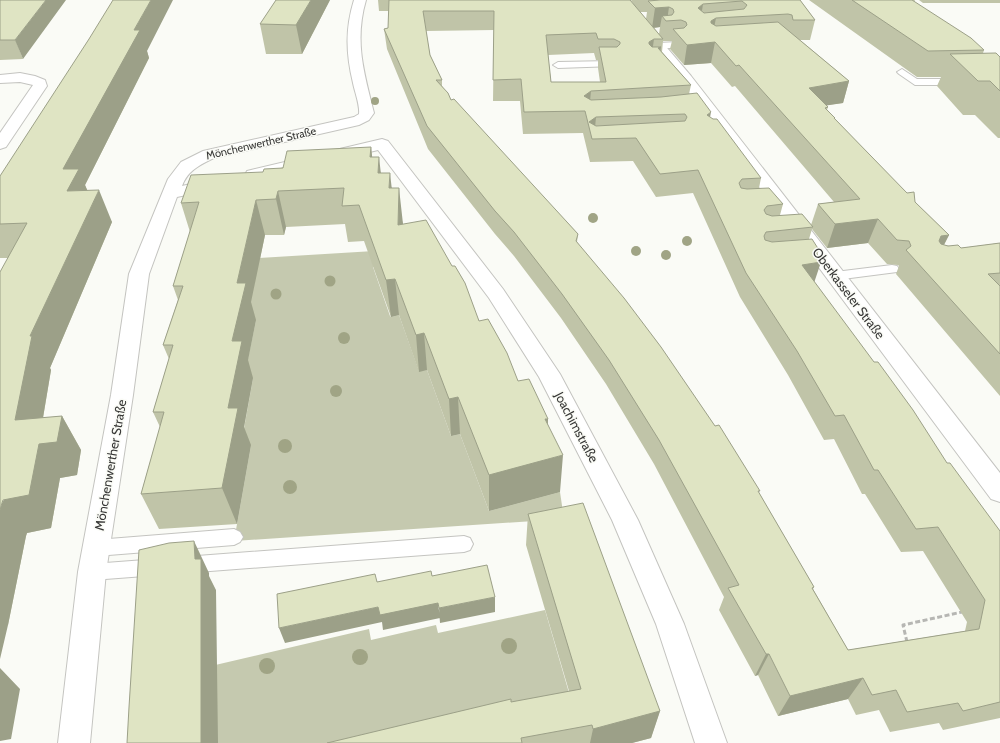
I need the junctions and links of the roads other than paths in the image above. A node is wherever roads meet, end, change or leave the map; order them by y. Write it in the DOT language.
graph roads {
  1 [pos="360,0"];
  2 [pos="623,0"];
  3 [pos="654,39"];
  4 [pos="678,45"];
  5 [pos="612,64"];
  6 [pos="558,65"];
  7 [pos="902,72"];
  8 [pos="0,79"];
  9 [pos="967,82"];
  10 [pos="0,144"];
  11 [pos="170,194"];
  12 [pos="892,269"];
  13 [pos="835,276"];
  14 [pos="1000,492"];
  15 [pos="234,537"];
  16 [pos="464,544"];
  17 [pos="94,560"];
  18 [pos="74,743"];
  19 [pos="711,743"];
  1 -- 11 [label="street, Mönchenwerther Straße"];
  2 -- 3 [label="street, Oberkasseler Straße"];
  3 -- 4 [label="lane"];
  3 -- 13 [label="street, Oberkasseler Straße"];
  5 -- 6 [label="lane"];
  7 -- 9 [label="lane"];
  8 -- 10 [label="street"];
  11 -- 17 [label="street, Mönchenwerther Straße"];
  11 -- 19 [label="street, Joachimstraße"];
  12 -- 13 [label="lane"];
  13 -- 14 [label="street, Oberkasseler Straße"];
  15 -- 17 [label="lane"];
  16 -- 17 [label="lane"];
  17 -- 18 [label="street, Mönchenwerther Straße"];
}
